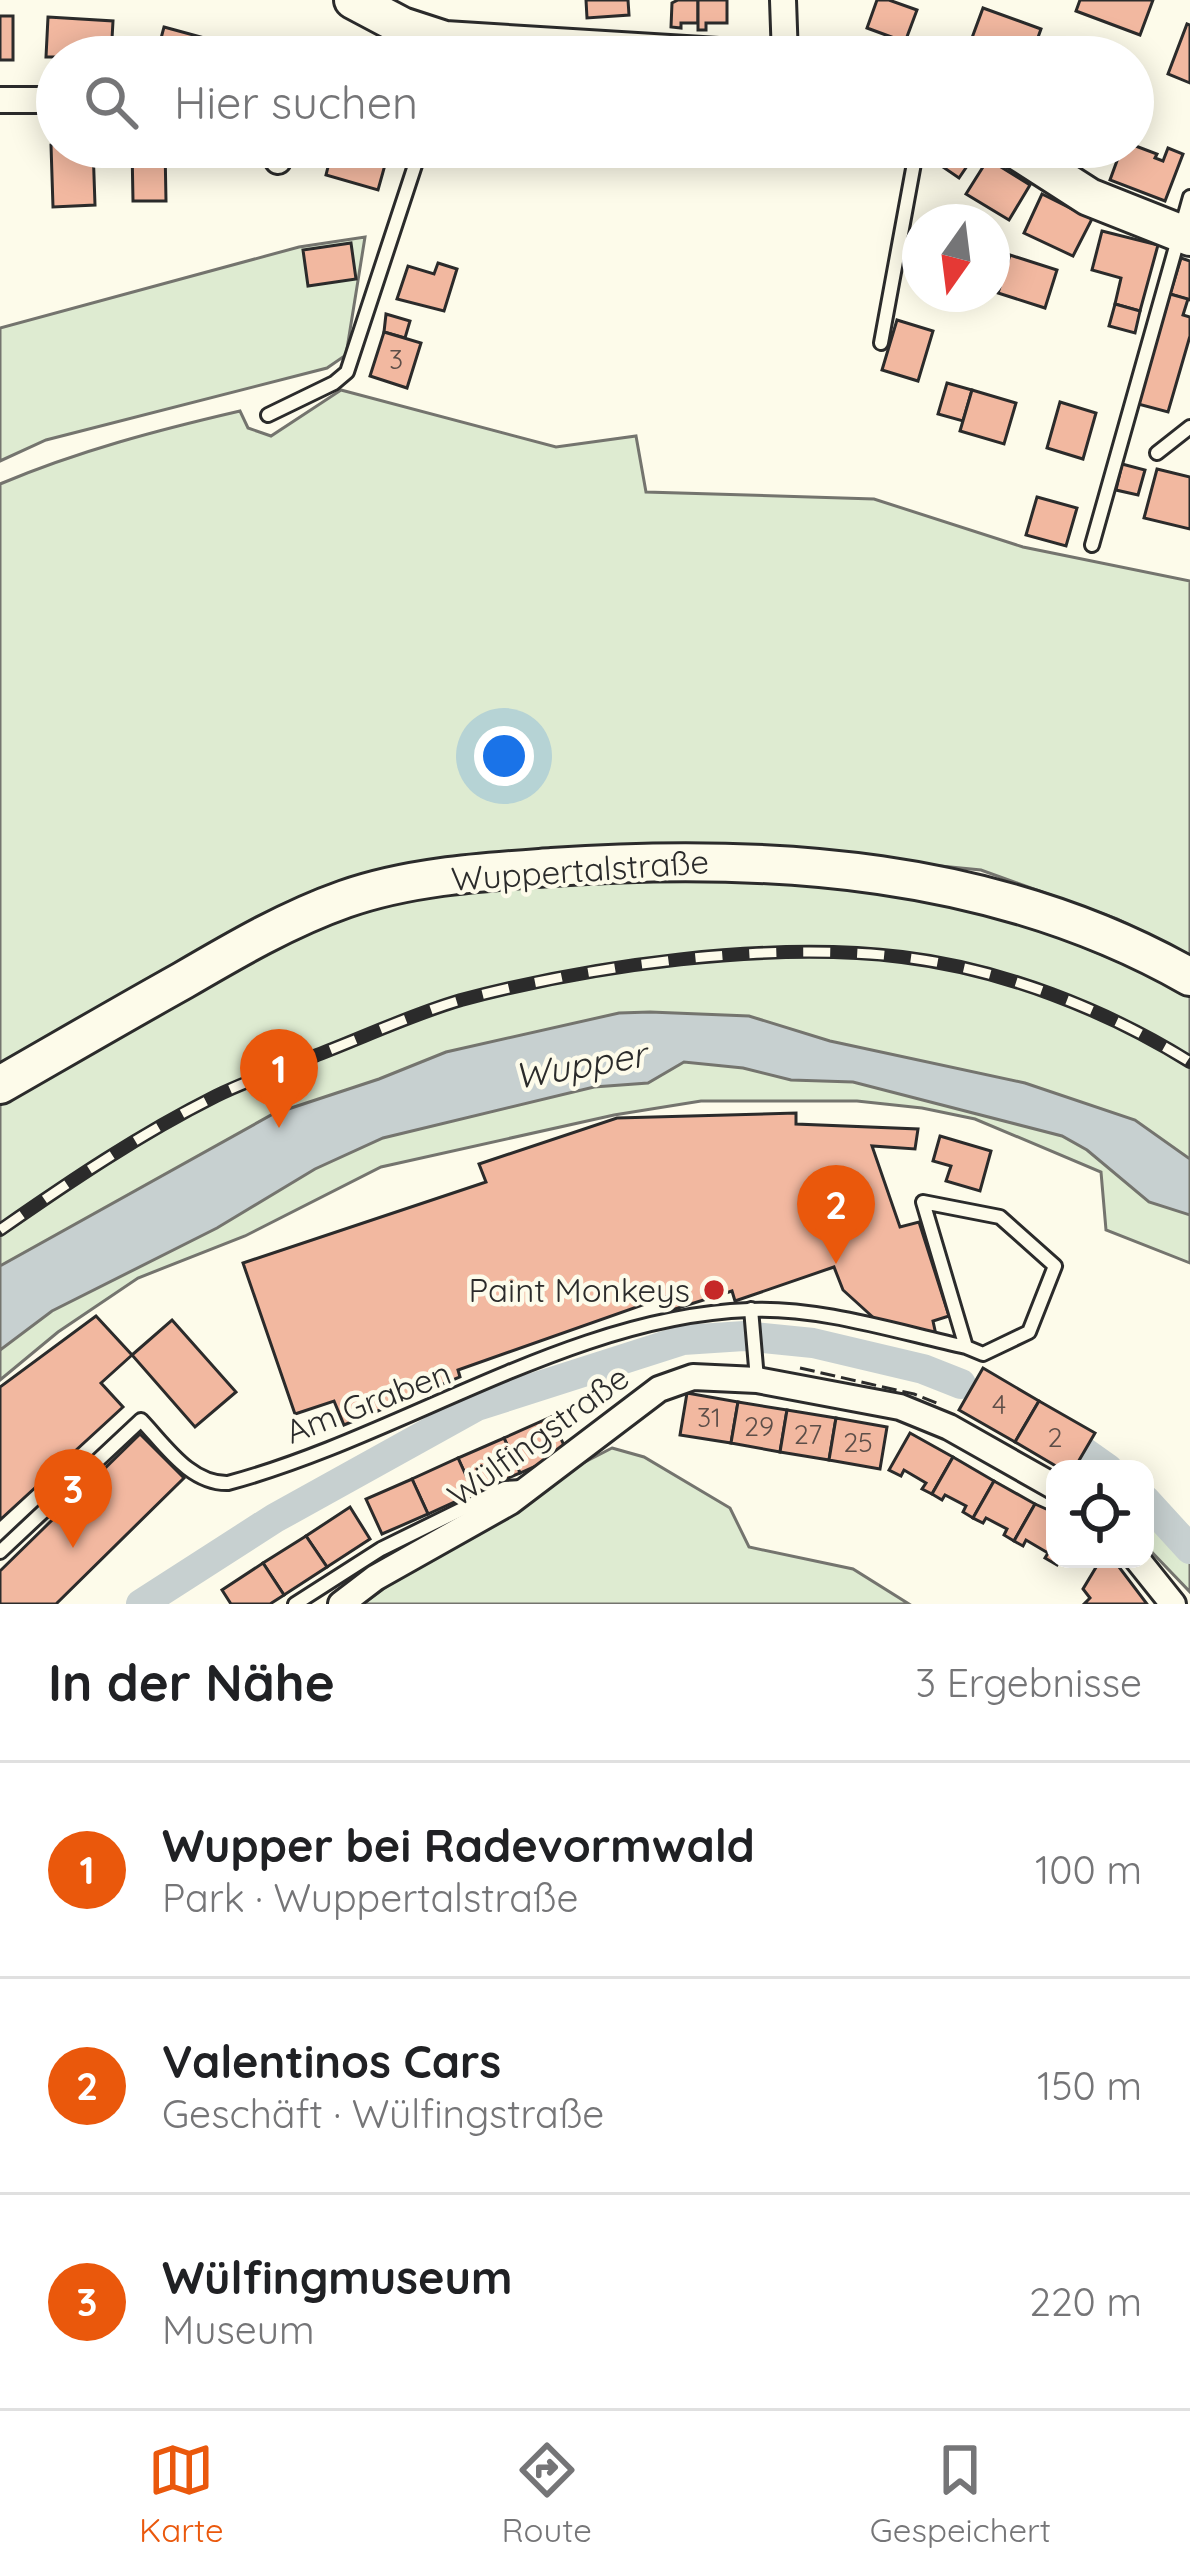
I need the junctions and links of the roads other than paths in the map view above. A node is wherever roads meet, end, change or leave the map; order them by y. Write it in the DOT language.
graph roads {
  1 [pos="353,0"];
  2 [pos="783,0"];
  3 [pos="425,36"];
  4 [pos="784,36"];
  5 [pos="0,100"];
  6 [pos="36,100"];
  7 [pos="414,168"];
  8 [pos="913,168"];
  9 [pos="1044,168"];
  10 [pos="1190,197"];
  11 [pos="1184,234"];
  12 [pos="881,343"];
  13 [pos="268,415"];
  14 [pos="1190,427"];
  15 [pos="1157,453"];
  16 [pos="1092,545"];
  17 [pos="1190,976"];
  18 [pos="0,1084"];
  19 [pos="751,1310"];
  20 [pos="967,1347"];
  21 [pos="756,1369"];
  22 [pos="1046,1482"];
  23 [pos="529,1490"];
  24 [pos="0,1552"];
  25 [pos="1144,1568"];
  26 [pos="295,1604"];
  27 [pos="341,1604"];
  28 [pos="1173,1604"];
  1 -- 3 [label="main road"];
  2 -- 4 [label="street"];
  5 -- 6 [label="street"];
  7 -- 13 [label="lane"];
  8 -- 12 [label="lane"];
  9 -- 11 [label="main road"];
  10 -- 11 [label="lane"];
  11 -- 16 [label="lane"];
  14 -- 15 [label="lane"];
  17 -- 18 [label="main road, Wuppertalstraße"];
  19 -- 20 [label="lane"];
  19 -- 21 [label="lane"];
  19 -- 24 [label="lane, Am Graben"];
  20 -- 20 [label="lane"];
  21 -- 22 [label="street, Wülfingstraße"];
  21 -- 23 [label="street, Wülfingstraße"];
  23 -- 26 [label="lane"];
  23 -- 27 [label="street, Wülfingstraße"];
  25 -- 28 [label="street"];
}
